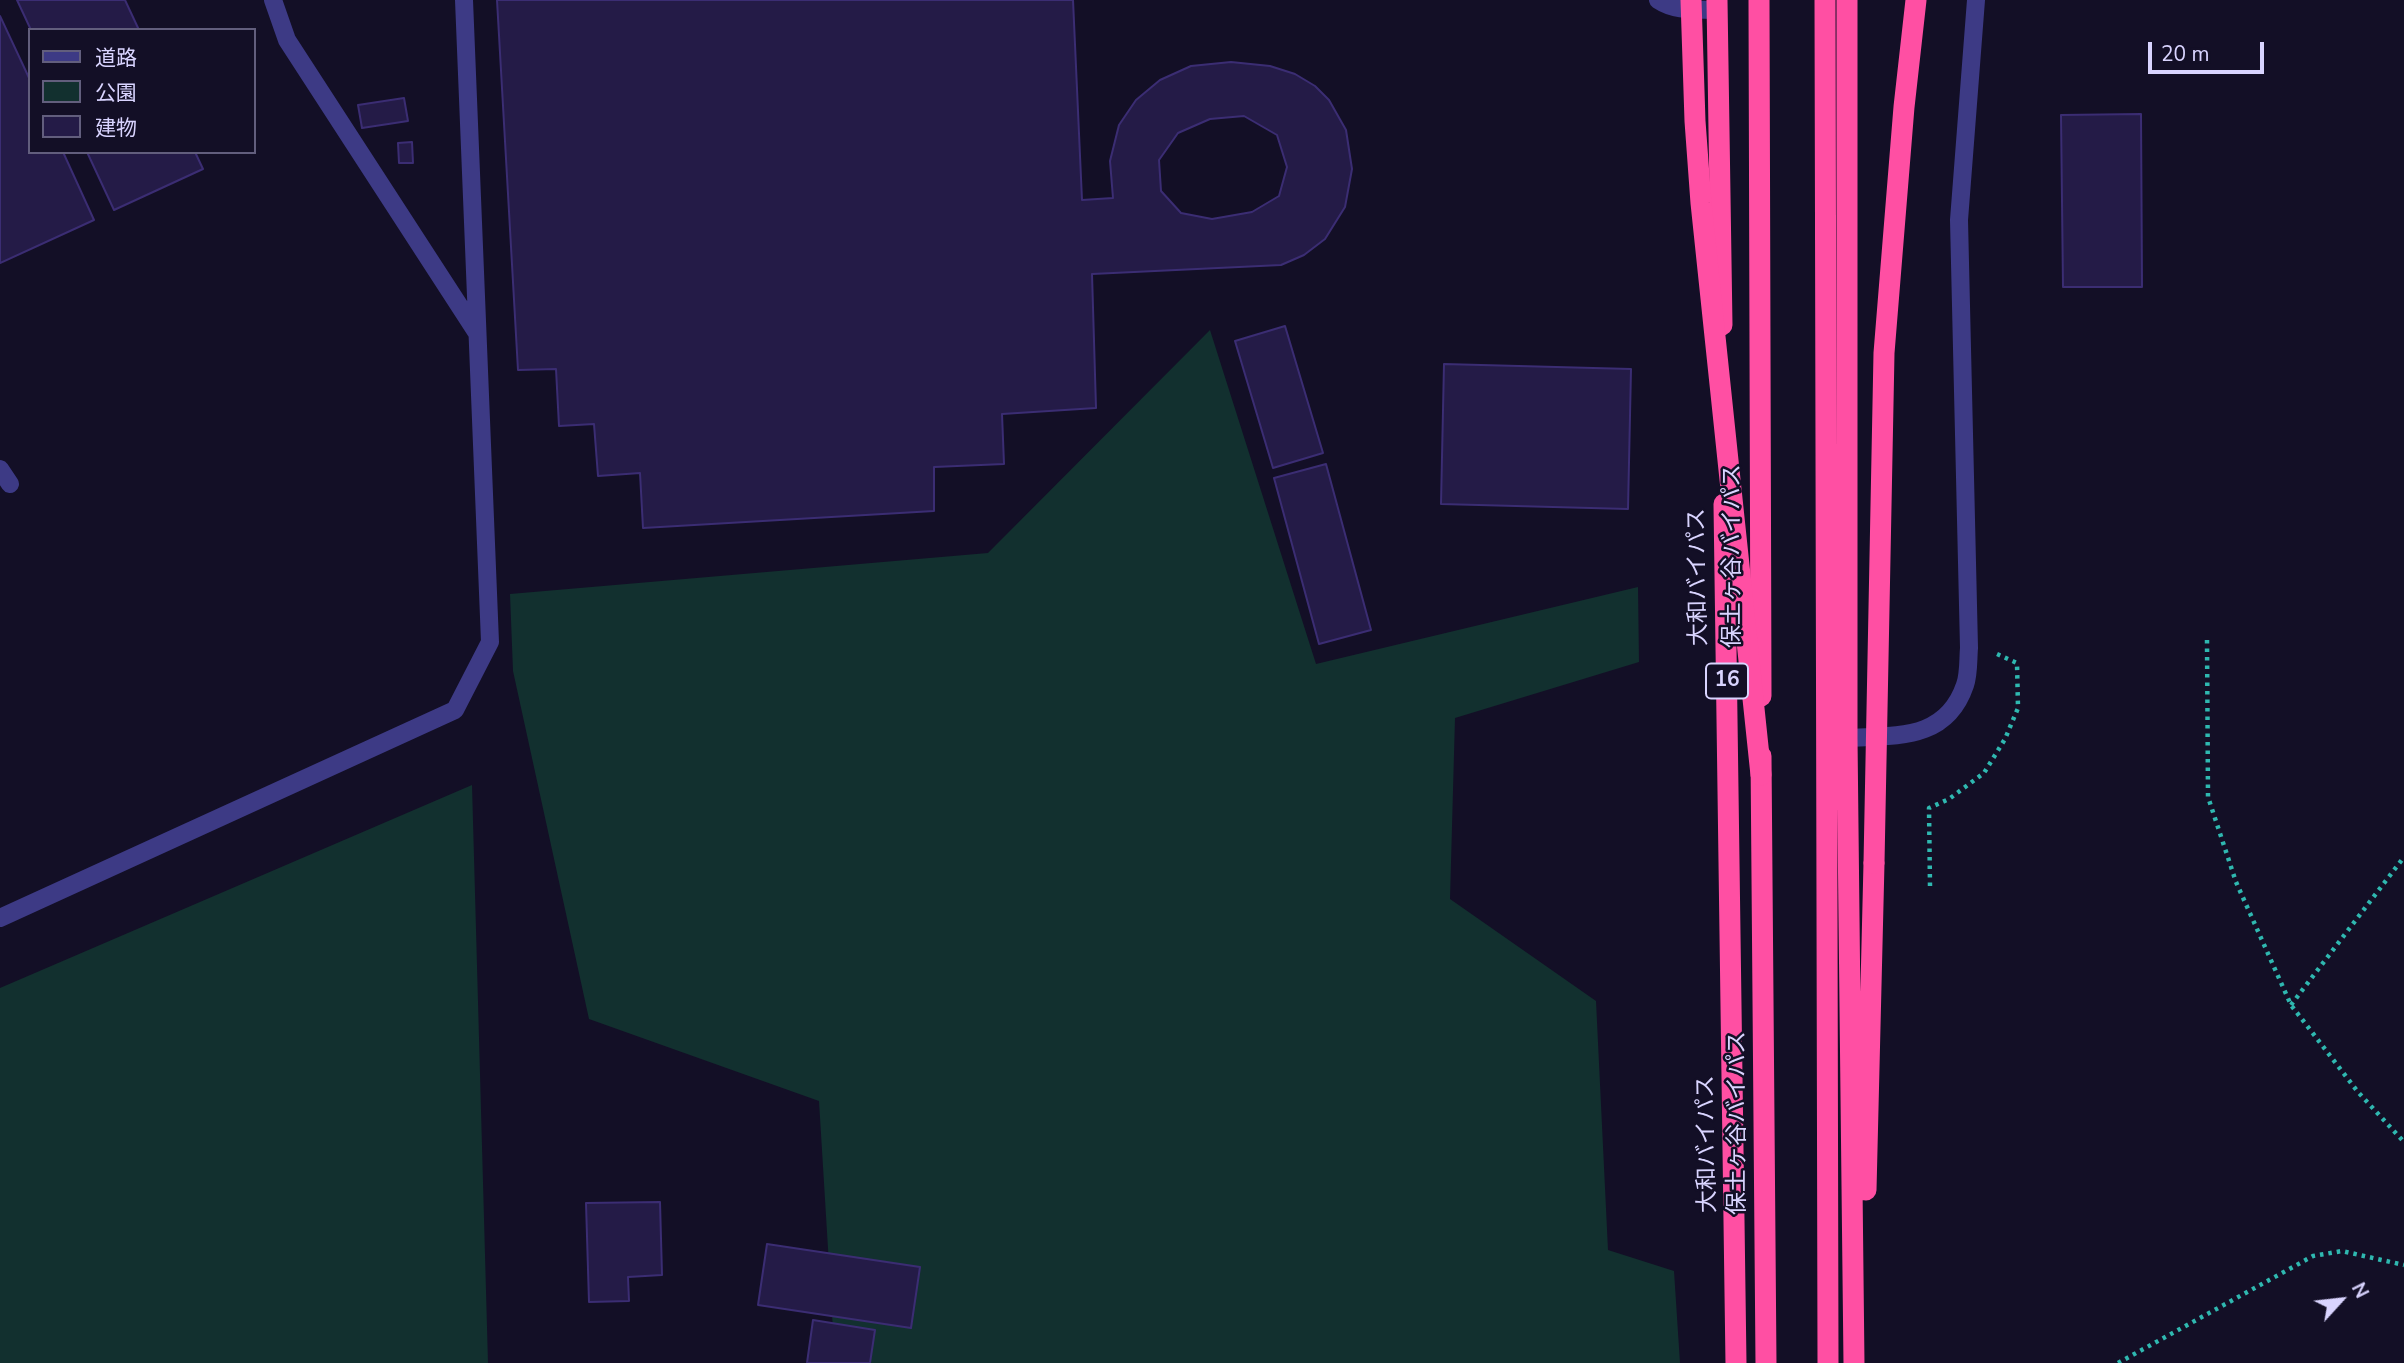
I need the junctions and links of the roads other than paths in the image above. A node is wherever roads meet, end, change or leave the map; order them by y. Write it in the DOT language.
graph roads {
  1 [pos="273,0"];
  2 [pos="464,0"];
  3 [pos="1658,0"];
  4 [pos="1691,0"];
  5 [pos="1759,0"];
  6 [pos="1825,0"];
  7 [pos="1847,0"];
  8 [pos="1855,0"];
  9 [pos="1916,0"];
  10 [pos="1976,0"];
  11 [pos="1717,5"];
  12 [pos="1847,66"];
  13 [pos="478,334"];
  14 [pos="1847,738"];
  15 [pos="1762,775"];
  16 [pos="0,918"];
  17 [pos="1737,1363"];
  18 [pos="1766,1363"];
  19 [pos="1828,1363"];
  20 [pos="1854,1363"];
  21 [pos="1861,1363"];
  1 -- 13 [label="street"];
  2 -- 13 [label="street"];
  3 -- 11 [label="street"];
  4 -- 15 [label="highway, bridge"];
  5 -- 15 [label="highway, 保土ヶ谷バイパス / 16, bridge"];
  6 -- 19 [label="highway"];
  7 -- 12 [label="highway"];
  8 -- 12 [label="highway"];
  9 -- 21 [label="highway, bridge"];
  10 -- 14 [label="street"];
  11 -- 17 [label="highway, 大和バイパス / 16"];
  12 -- 14 [label="highway"];
  13 -- 16 [label="street"];
  14 -- 20 [label="highway"];
  15 -- 18 [label="highway, 保土ヶ谷バイパス / 16"];
}
